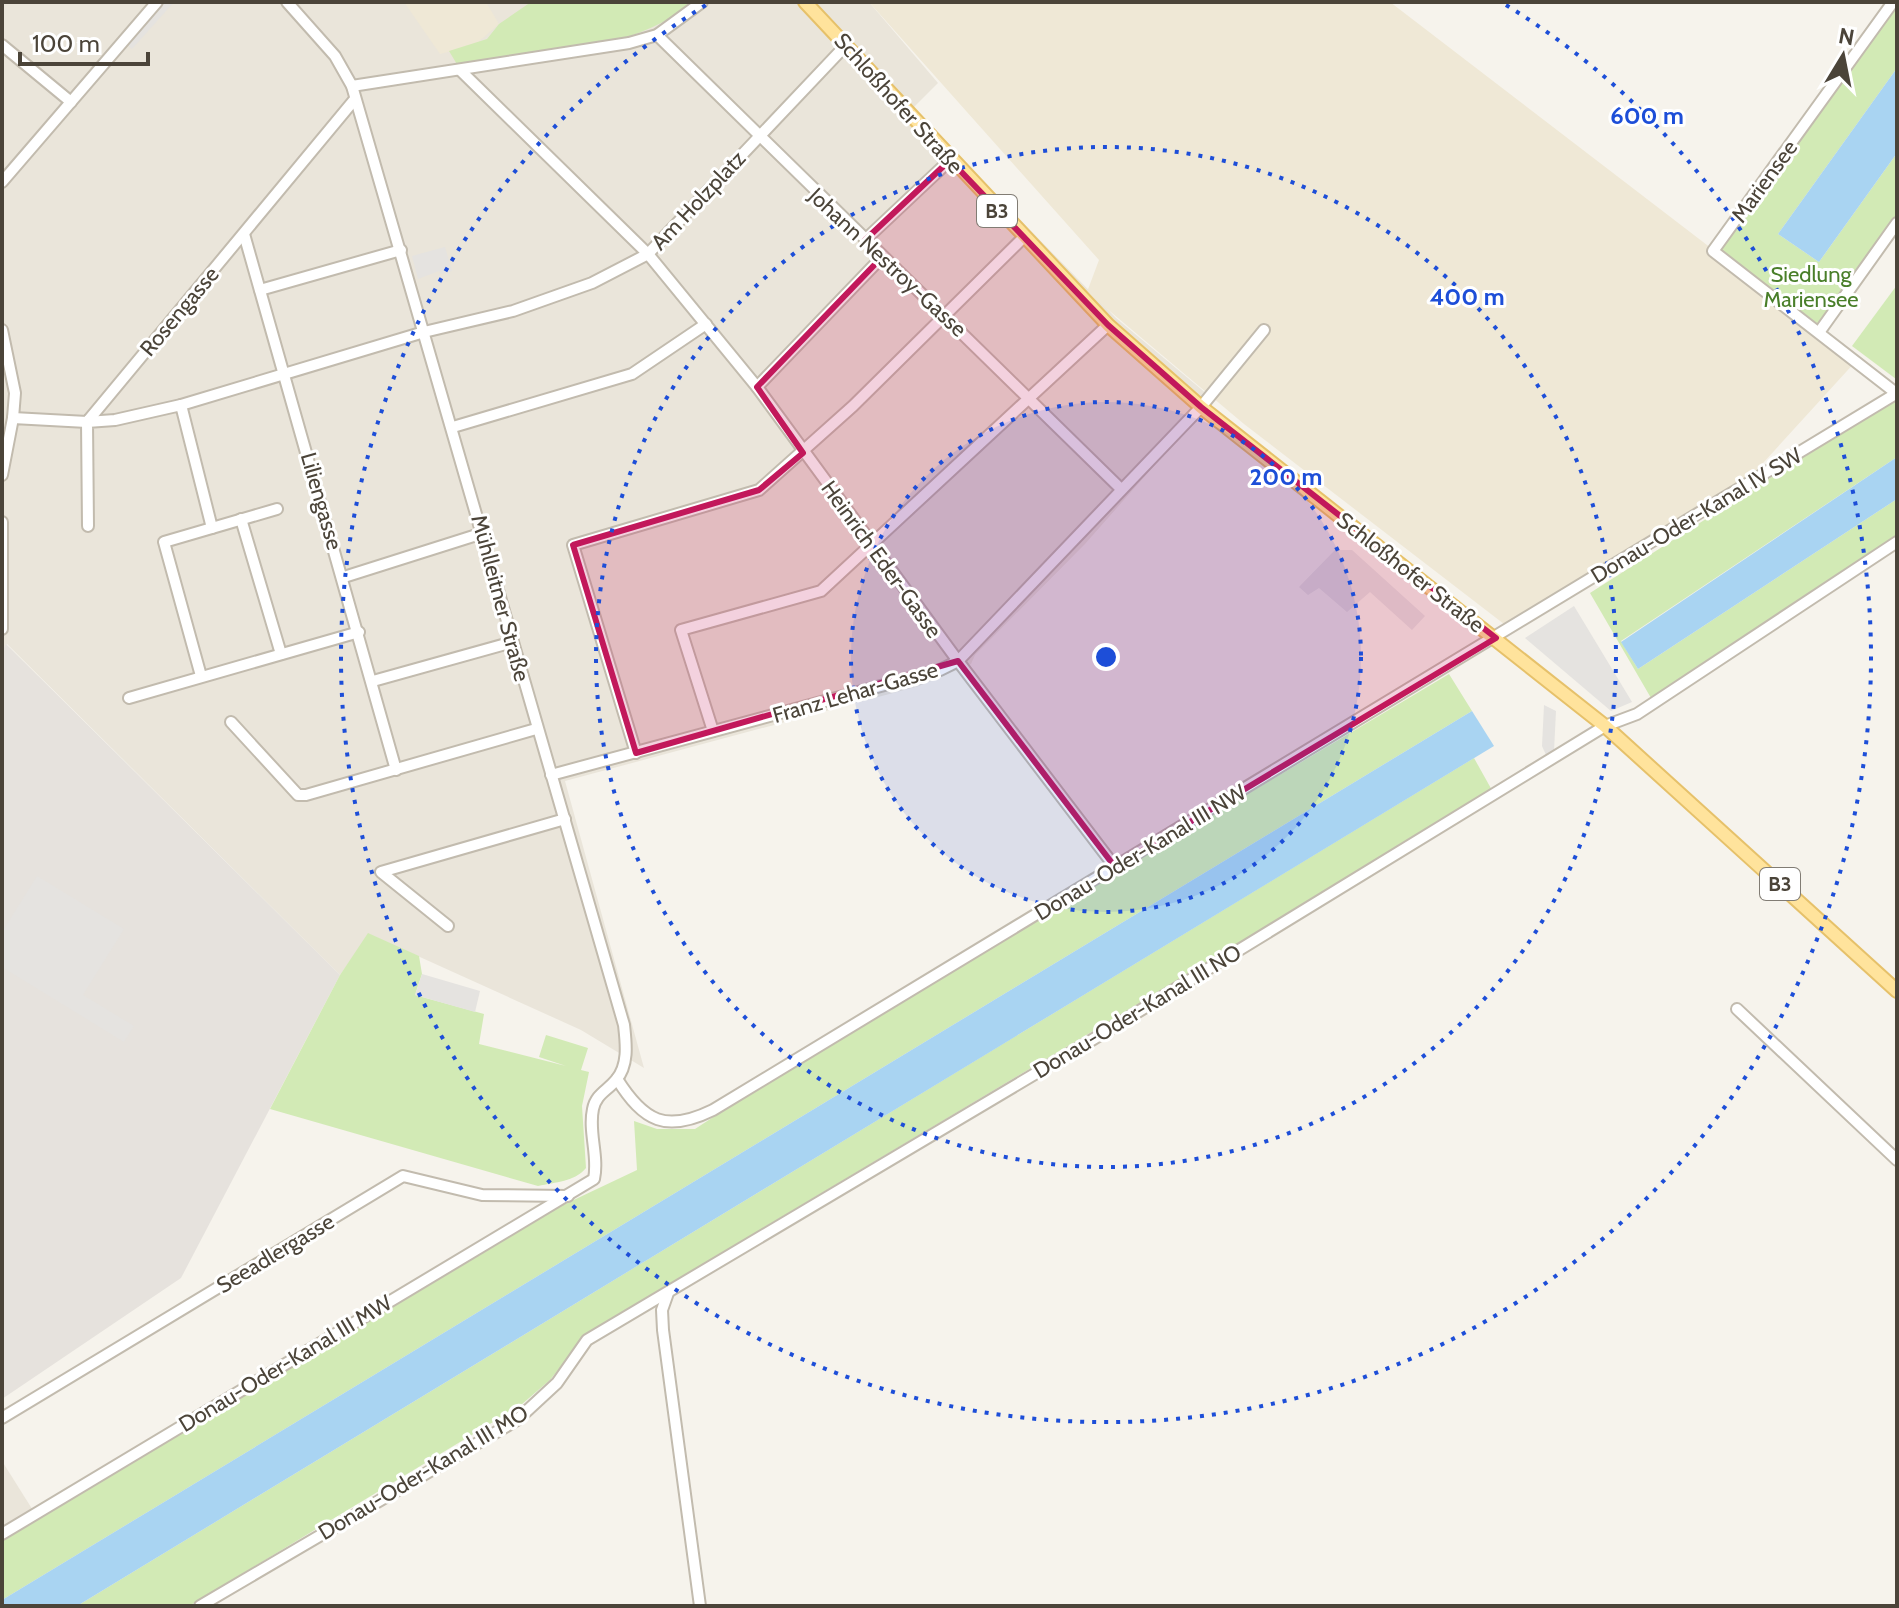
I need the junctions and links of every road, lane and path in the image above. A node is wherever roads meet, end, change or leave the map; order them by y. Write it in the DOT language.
graph roads {
  1 [pos="157,2"];
  2 [pos="287,2"];
  3 [pos="702,2"];
  4 [pos="805,2"];
  5 [pos="1893,2"];
  6 [pos="657,35"];
  7 [pos="847,44"];
  8 [pos="2,45"];
  9 [pos="461,71"];
  10 [pos="352,86"];
  11 [pos="355,99"];
  12 [pos="71,102"];
  13 [pos="757,136"];
  14 [pos="950,160"];
  15 [pos="2,182"];
  16 [pos="1897,223"];
  17 [pos="244,234"];
  18 [pos="1023,238"];
  19 [pos="865,240"];
  20 [pos="401,250"];
  21 [pos="648,254"];
  22 [pos="882,257"];
  23 [pos="260,290"];
  24 [pos="945,314"];
  25 [pos="706,324"];
  26 [pos="1108,325"];
  27 [pos="2,330"];
  28 [pos="1264,330"];
  29 [pos="1820,331"];
  30 [pos="424,332"];
  31 [pos="285,375"];
  32 [pos="757,387"];
  33 [pos="1897,393"];
  34 [pos="1027,399"];
  35 [pos="181,405"];
  36 [pos="1201,407"];
  37 [pos="13,418"];
  38 [pos="87,422"];
  39 [pos="453,427"];
  40 [pos="803,453"];
  41 [pos="2,475"];
  42 [pos="1120,488"];
  43 [pos="277,509"];
  44 [pos="241,519"];
  45 [pos="2,522"];
  46 [pos="88,526"];
  47 [pos="212,528"];
  48 [pos="483,533"];
  49 [pos="1897,542"];
  50 [pos="872,546"];
  51 [pos="344,577"];
  52 [pos="2,629"];
  53 [pos="359,632"];
  54 [pos="1496,638"];
  55 [pos="513,642"];
  56 [pos="281,654"];
  57 [pos="958,661"];
  58 [pos="201,676"];
  59 [pos="373,681"];
  60 [pos="129,698"];
  61 [pos="231,722"];
  62 [pos="1605,726"];
  63 [pos="536,729"];
  64 [pos="713,731"];
  65 [pos="636,753"];
  66 [pos="396,770"];
  67 [pos="551,775"];
  68 [pos="565,819"];
  69 [pos="1115,867"];
  70 [pos="448,926"];
  71 [pos="1897,991"];
  72 [pos="1737,1009"];
  73 [pos="617,1079"];
  74 [pos="1897,1160"];
  75 [pos="570,1196"];
  76 [pos="668,1293"];
  77 [pos="2,1418"];
  78 [pos="2,1534"];
  79 [pos="200,1606"];
  80 [pos="700,1606"];
  1 -- 12 [label="street"];
  2 -- 10 [label="street, Mühlleitner Straße"];
  3 -- 6 [label="street"];
  4 -- 7 [label="main road, Schloßhofer Straße / B3"];
  5 -- 29 [label="street, Mariensee"];
  6 -- 9 [label="street"];
  6 -- 13 [label="street, Johann Nestroy-Gasse"];
  7 -- 13 [label="street, Am Holzplatz"];
  7 -- 14 [label="main road, Schloßhofer Straße / B3"];
  8 -- 12 [label="street"];
  9 -- 10 [label="street"];
  9 -- 21 [label="street, Heinrich Eder-Gasse"];
  10 -- 11 [label="street, Mühlleitner Straße"];
  11 -- 17 [label="street, Rosengasse"];
  11 -- 20 [label="street, Mühlleitner Straße"];
  12 -- 15 [label="street"];
  13 -- 19 [label="street, Johann Nestroy-Gasse"];
  13 -- 21 [label="street, Am Holzplatz"];
  14 -- 18 [label="main road, Schloßhofer Straße / B3"];
  14 -- 19 [label="street"];
  16 -- 29 [label="street"];
  17 -- 23 [label="street, Liliengasse"];
  17 -- 38 [label="street, Rosengasse"];
  18 -- 24 [label="street"];
  18 -- 26 [label="main road, Schloßhofer Straße / B3"];
  19 -- 22 [label="street, Johann Nestroy-Gasse"];
  20 -- 23 [label="street"];
  20 -- 30 [label="street, Mühlleitner Straße"];
  21 -- 25 [label="street, Heinrich Eder-Gasse"];
  21 -- 30 [label="street, Am Holzplatz"];
  22 -- 24 [label="street, Johann Nestroy-Gasse"];
  22 -- 32 [label="street"];
  23 -- 31 [label="street, Liliengasse"];
  24 -- 34 [label="street, Johann Nestroy-Gasse"];
  24 -- 40 [label="street"];
  25 -- 32 [label="street, Heinrich Eder-Gasse"];
  25 -- 39 [label="street"];
  26 -- 34 [label="street"];
  26 -- 36 [label="main road, Schloßhofer Straße / B3"];
  27 -- 37 [label="street"];
  28 -- 36 [label="street, Franz Lehar-Gasse"];
  29 -- 33 [label="street, Mariensee"];
  30 -- 31 [label="street, Am Holzplatz"];
  30 -- 39 [label="street, Mühlleitner Straße"];
  31 -- 35 [label="street, Am Holzplatz"];
  31 -- 51 [label="street, Liliengasse"];
  32 -- 40 [label="street, Heinrich Eder-Gasse"];
  33 -- 54 [label="street, Donau-Oder-Kanal IV SW"];
  34 -- 42 [label="street, Johann Nestroy-Gasse"];
  34 -- 50 [label="street"];
  35 -- 38 [label="street, Am Holzplatz"];
  35 -- 47 [label="street"];
  36 -- 42 [label="street, Franz Lehar-Gasse"];
  36 -- 54 [label="main road, Schloßhofer Straße / B3"];
  37 -- 38 [label="street"];
  37 -- 41 [label="street"];
  38 -- 46 [label="street"];
  39 -- 48 [label="street, Mühlleitner Straße"];
  40 -- 50 [label="street, Heinrich Eder-Gasse"];
  40 -- 65 [label="street"];
  42 -- 57 [label="street, Franz Lehar-Gasse"];
  43 -- 44 [label="street"];
  44 -- 47 [label="street"];
  44 -- 56 [label="street"];
  45 -- 52 [label="street"];
  47 -- 58 [label="street"];
  48 -- 51 [label="street"];
  48 -- 55 [label="street, Mühlleitner Straße"];
  49 -- 62 [label="street"];
  50 -- 57 [label="street, Heinrich Eder-Gasse"];
  50 -- 64 [label="street"];
  51 -- 53 [label="street, Liliengasse"];
  53 -- 56 [label="street"];
  53 -- 59 [label="street, Liliengasse"];
  54 -- 62 [label="main road, Schloßhofer Straße / B3"];
  54 -- 69 [label="street, Donau-Oder-Kanal III NW"];
  55 -- 59 [label="street"];
  55 -- 63 [label="street, Mühlleitner Straße"];
  56 -- 58 [label="street"];
  57 -- 64 [label="street, Franz Lehar-Gasse"];
  57 -- 69 [label="street, Heinrich Eder-Gasse"];
  58 -- 60 [label="street"];
  59 -- 66 [label="street, Liliengasse"];
  61 -- 66 [label="street"];
  62 -- 71 [label="main road, Schloßhofer Straße / B3"];
  62 -- 76 [label="street, Donau-Oder-Kanal III NO"];
  63 -- 66 [label="street"];
  63 -- 67 [label="street, Mühlleitner Straße"];
  64 -- 65 [label="street, Franz Lehar-Gasse"];
  65 -- 67 [label="street, Franz Lehar-Gasse"];
  67 -- 68 [label="street, Mühlleitner Straße"];
  68 -- 70 [label="street"];
  68 -- 73 [label="street, Mühlleitner Straße"];
  69 -- 73 [label="street, Donau-Oder-Kanal III NW"];
  72 -- 74 [label="street"];
  73 -- 75 [label="street, Mühlleitner Straße"];
  75 -- 77 [label="street, Seeadlergasse"];
  75 -- 78 [label="street, Donau-Oder-Kanal III MW"];
  76 -- 79 [label="street, Donau-Oder-Kanal III MO"];
  76 -- 80 [label="street"];
}
